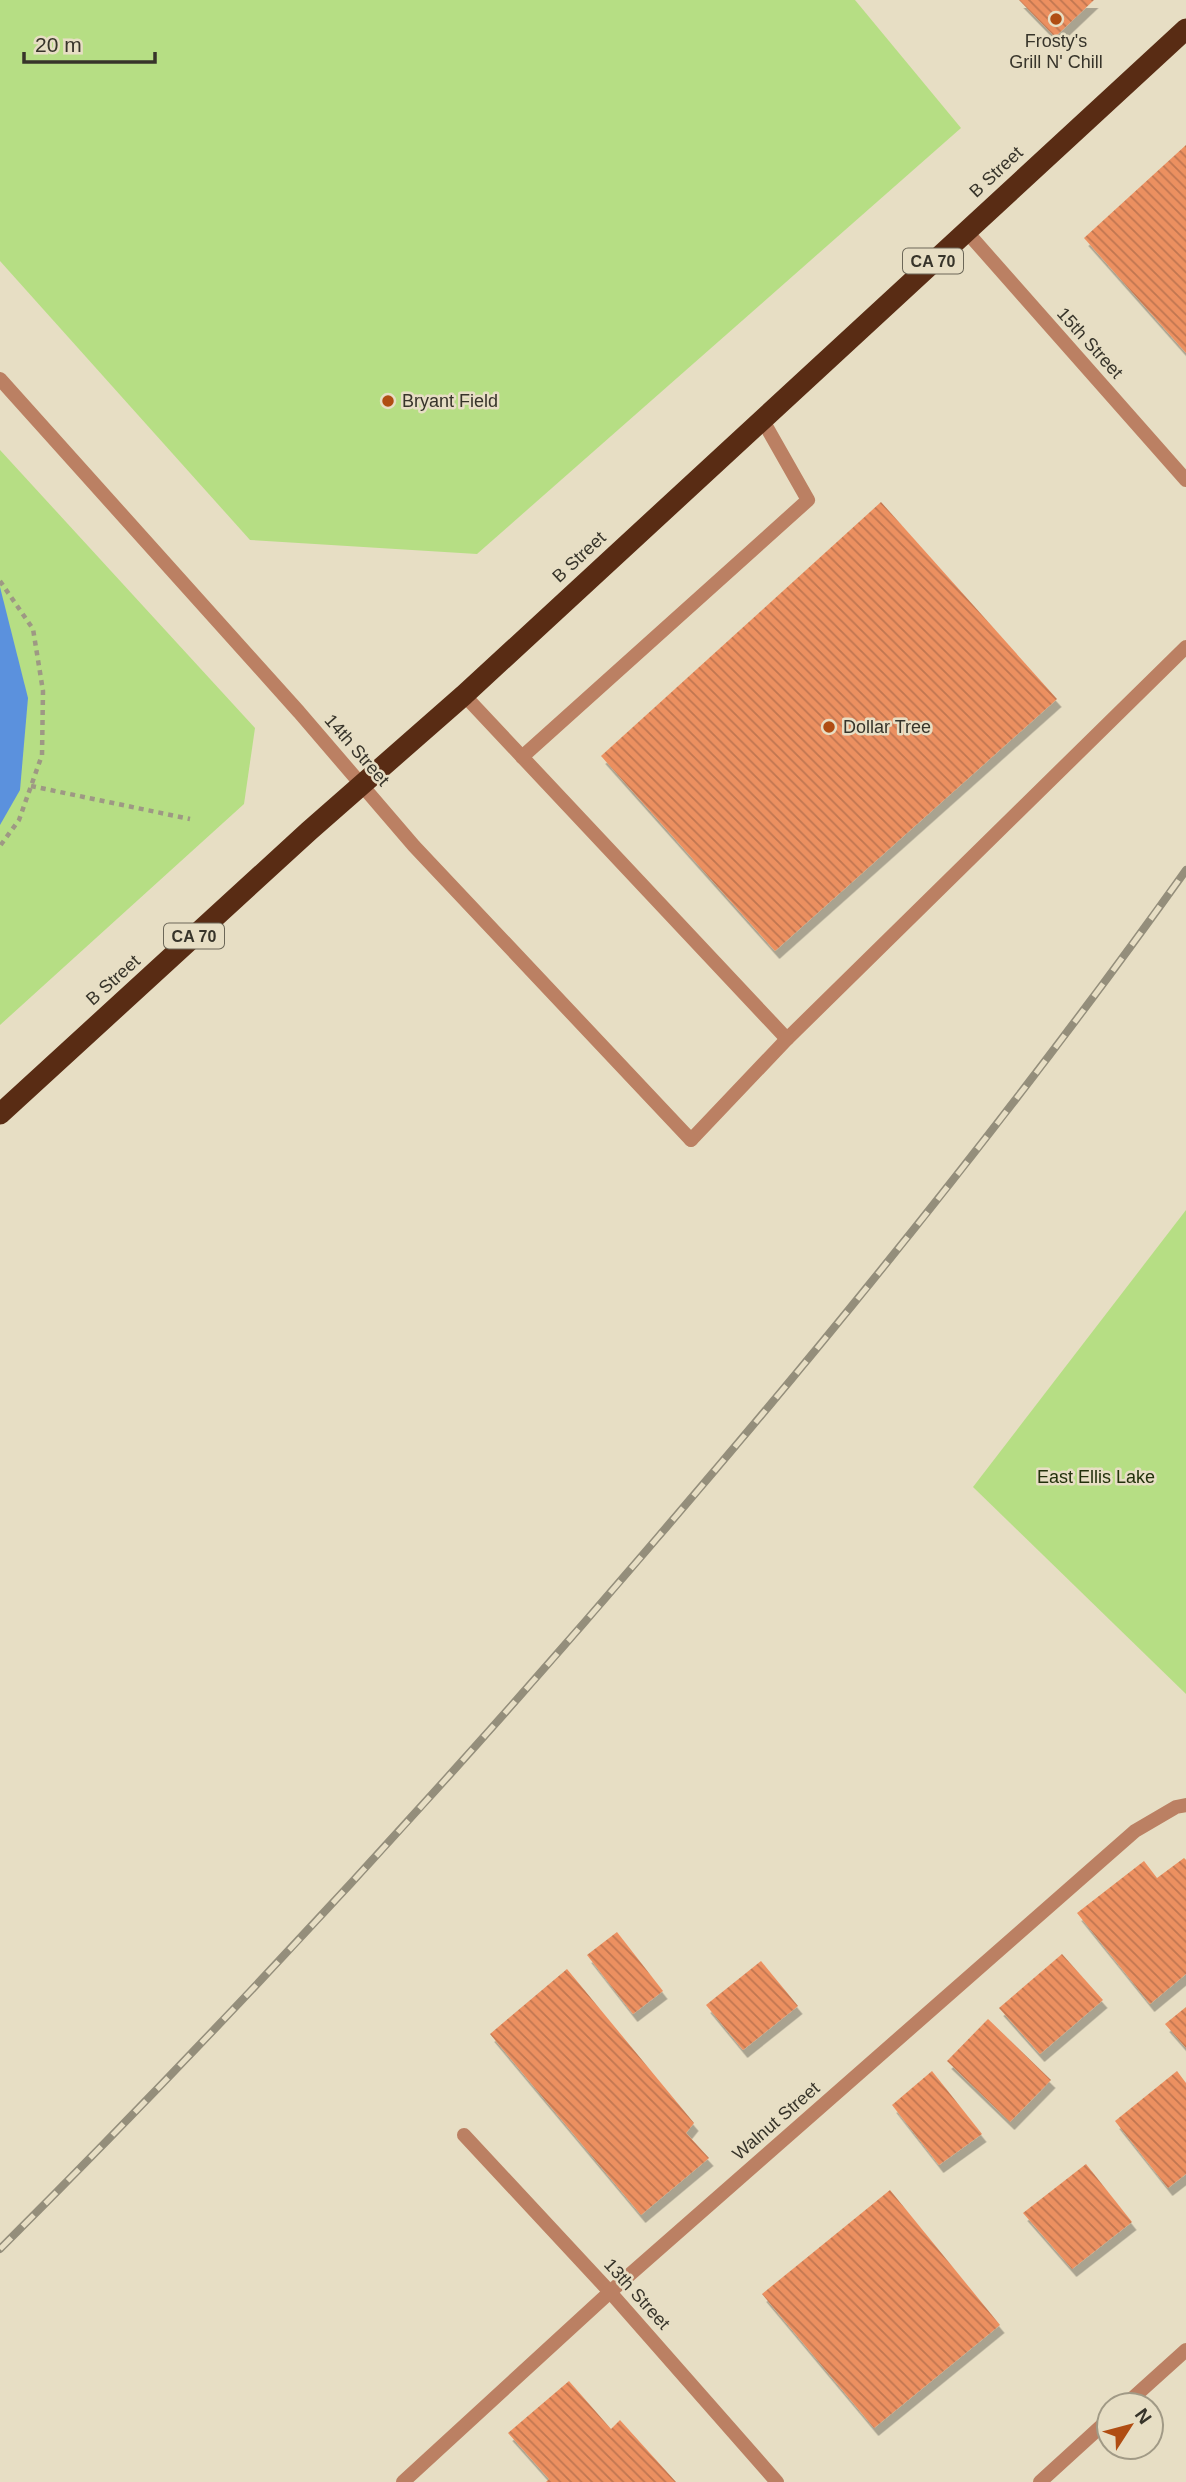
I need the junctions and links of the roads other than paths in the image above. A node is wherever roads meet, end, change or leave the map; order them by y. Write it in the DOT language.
graph roads {
  1 [pos="1186,29"];
  2 [pos="966,231"];
  3 [pos="0,379"];
  4 [pos="762,419"];
  5 [pos="1186,480"];
  6 [pos="1186,647"];
  7 [pos="464,695"];
  8 [pos="522,757"];
  9 [pos="362,785"];
  10 [pos="788,1039"];
  11 [pos="0,1114"];
  12 [pos="1186,1805"];
  13 [pos="464,2135"];
  14 [pos="610,2292"];
  15 [pos="1186,2350"];
  16 [pos="1141,2391"];
  17 [pos="1095,2432"];
  18 [pos="403,2482"];
  19 [pos="777,2482"];
  20 [pos="1040,2482"];
  1 -- 2 [label="highway, B Street / CA 70"];
  2 -- 4 [label="highway, B Street / CA 70"];
  2 -- 5 [label="street, 15th Street"];
  3 -- 9 [label="street, 14th Street"];
  4 -- 7 [label="highway, B Street / CA 70"];
  4 -- 8 [label="street"];
  6 -- 10 [label="street"];
  7 -- 8 [label="street"];
  7 -- 9 [label="highway, B Street / CA 70"];
  8 -- 10 [label="street"];
  9 -- 10 [label="street, 14th Street"];
  9 -- 11 [label="highway, B Street / CA 70"];
  12 -- 14 [label="street, Walnut Street"];
  13 -- 14 [label="street, 13th Street"];
  14 -- 18 [label="street, Walnut Street"];
  14 -- 19 [label="street, 13th Street"];
  15 -- 16 [label="street"];
  17 -- 20 [label="street"];
}
